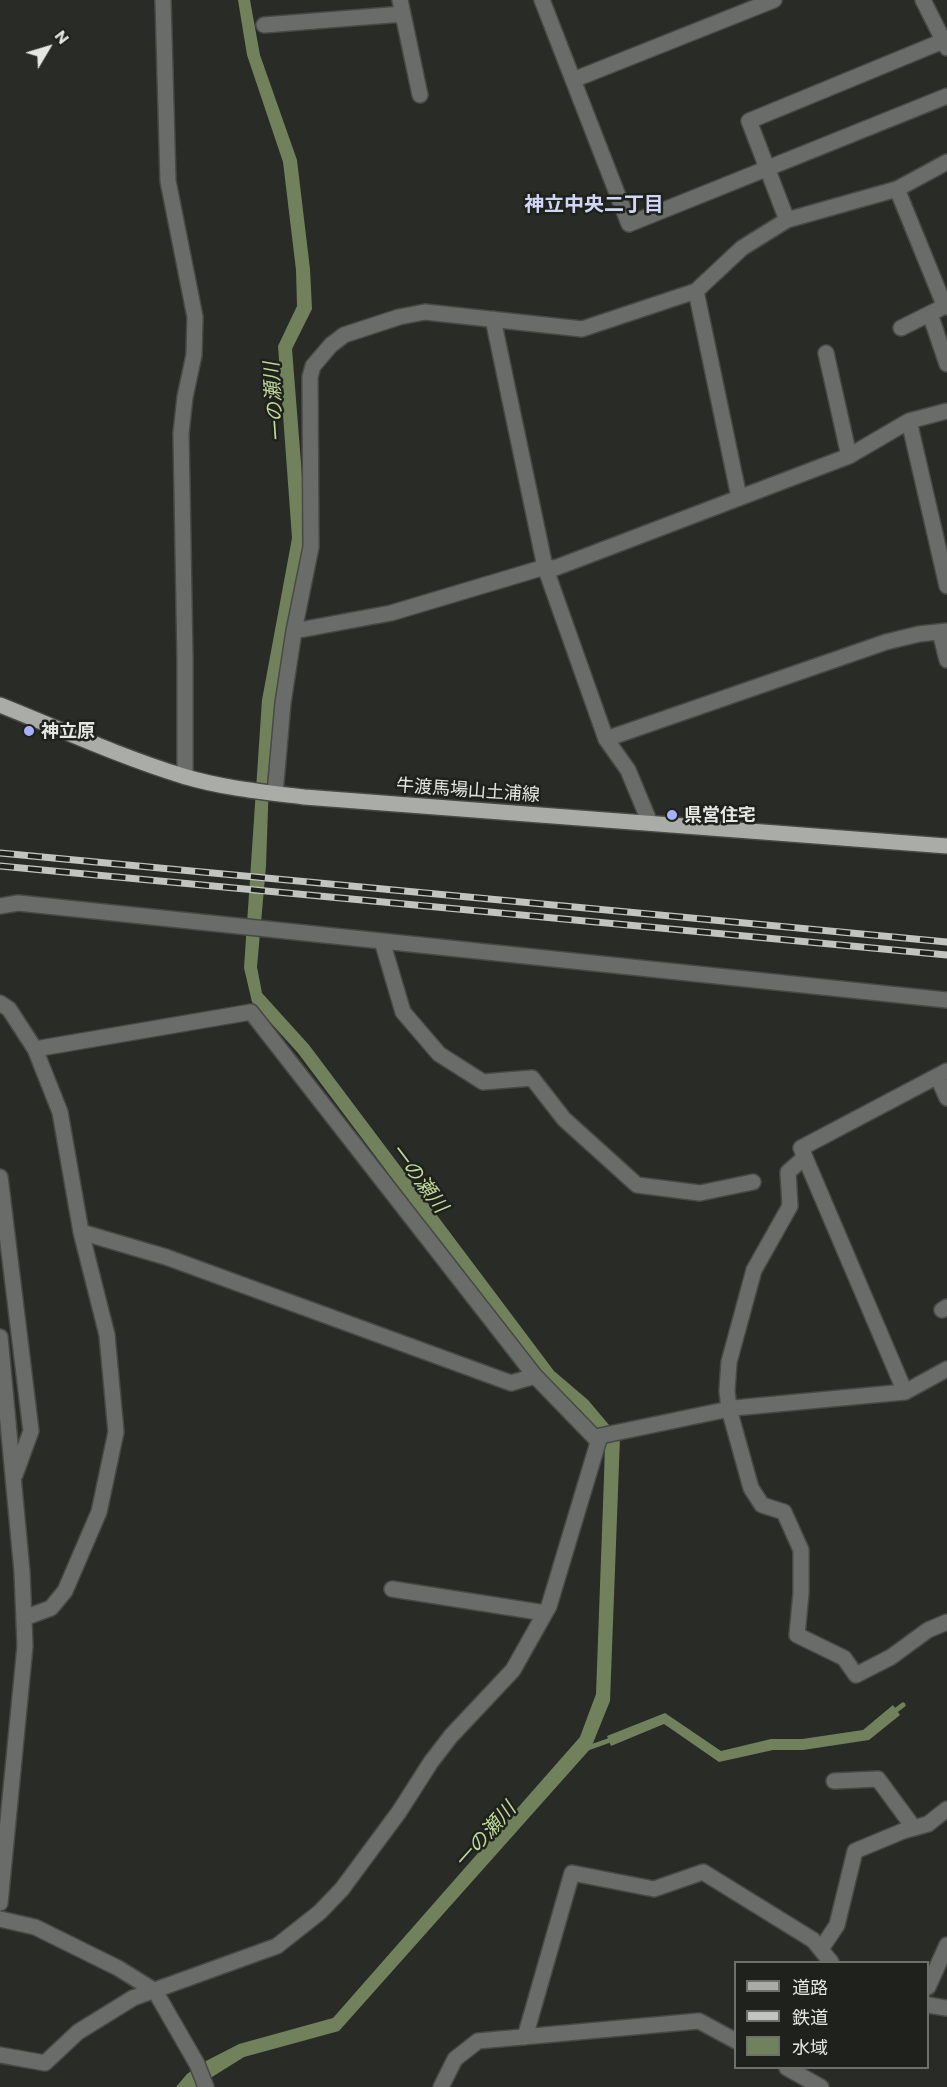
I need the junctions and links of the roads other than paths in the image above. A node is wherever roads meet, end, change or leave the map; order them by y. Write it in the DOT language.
graph roads {
  1 [pos="163,0"];
  2 [pos="542,0"];
  3 [pos="774,0"];
  4 [pos="923,0"];
  5 [pos="401,7"];
  6 [pos="264,25"];
  7 [pos="945,45"];
  8 [pos="573,80"];
  9 [pos="420,95"];
  10 [pos="947,96"];
  11 [pos="947,162"];
  12 [pos="767,168"];
  13 [pos="897,189"];
  14 [pos="787,220"];
  15 [pos="696,291"];
  16 [pos="946,306"];
  17 [pos="930,314"];
  18 [pos="493,319"];
  19 [pos="901,328"];
  20 [pos="826,353"];
  21 [pos="947,364"];
  22 [pos="947,411"];
  23 [pos="909,421"];
  24 [pos="849,456"];
  25 [pos="739,497"];
  26 [pos="545,567"];
  27 [pos="947,586"];
  28 [pos="294,631"];
  29 [pos="943,631"];
  30 [pos="947,660"];
  31 [pos="0,705"];
  32 [pos="606,739"];
  33 [pos="185,777"];
  34 [pos="275,793"];
  35 [pos="650,823"];
  36 [pos="947,846"];
  37 [pos="0,906"];
  38 [pos="382,941"];
  39 [pos="947,1000"];
  40 [pos="0,1003"];
  41 [pos="35,1049"];
  42 [pos="942,1074"];
  43 [pos="947,1098"];
  44 [pos="805,1157"];
  45 [pos="0,1177"];
  46 [pos="753,1182"];
  47 [pos="81,1232"];
  48 [pos="0,1337"];
  49 [pos="947,1369"];
  50 [pos="535,1376"];
  51 [pos="905,1392"];
  52 [pos="729,1409"];
  53 [pos="598,1441"];
  54 [pos="12,1482"];
  55 [pos="392,1589"];
  56 [pos="545,1613"];
  57 [pos="24,1618"];
  58 [pos="947,1622"];
  59 [pos="834,1781"];
  60 [pos="947,1809"];
  61 [pos="914,1828"];
  62 [pos="0,1903"];
  63 [pos="0,1919"];
  64 [pos="947,1945"];
  65 [pos="821,1949"];
  66 [pos="830,1961"];
  67 [pos="929,1983"];
  68 [pos="154,1991"];
  69 [pos="929,2005"];
  70 [pos="947,2008"];
  71 [pos="525,2037"];
  72 [pos="734,2040"];
  73 [pos="0,2055"];
  74 [pos="790,2069"];
  75 [pos="205,2085"];
  76 [pos="441,2087"];
  77 [pos="821,2087"];
  1 -- 33 [label="street"];
  2 -- 8 [label="street"];
  3 -- 8 [label="street"];
  4 -- 7 [label="street"];
  5 -- 6 [label="street"];
  5 -- 9 [label="street"];
  7 -- 12 [label="street"];
  8 -- 12 [label="street"];
  10 -- 12 [label="street"];
  11 -- 13 [label="street"];
  12 -- 14 [label="street"];
  13 -- 14 [label="street"];
  13 -- 16 [label="street"];
  14 -- 15 [label="street"];
  15 -- 18 [label="street"];
  15 -- 25 [label="street"];
  16 -- 17 [label="street"];
  17 -- 19 [label="street"];
  17 -- 21 [label="street"];
  18 -- 26 [label="street"];
  18 -- 28 [label="street"];
  20 -- 24 [label="street"];
  22 -- 23 [label="street"];
  23 -- 24 [label="street"];
  23 -- 27 [label="street"];
  24 -- 25 [label="street"];
  25 -- 26 [label="street"];
  26 -- 28 [label="street"];
  26 -- 32 [label="street"];
  28 -- 34 [label="street"];
  29 -- 30 [label="street"];
  29 -- 32 [label="street"];
  31 -- 33 [label="main road, 牛渡馬場山土浦線"];
  32 -- 35 [label="street"];
  33 -- 34 [label="main road, 牛渡馬場山土浦線"];
  34 -- 35 [label="main road, 牛渡馬場山土浦線"];
  35 -- 36 [label="main road, 牛渡馬場山土浦線"];
  37 -- 38 [label="street"];
  38 -- 39 [label="street"];
  38 -- 46 [label="street"];
  40 -- 41 [label="street"];
  41 -- 47 [label="street"];
  41 -- 50 [label="street"];
  42 -- 43 [label="street"];
  42 -- 44 [label="street"];
  44 -- 51 [label="street"];
  44 -- 52 [label="street"];
  45 -- 54 [label="street"];
  47 -- 50 [label="street"];
  47 -- 57 [label="street"];
  48 -- 54 [label="street"];
  49 -- 51 [label="street"];
  50 -- 53 [label="street"];
  51 -- 52 [label="street"];
  52 -- 53 [label="street"];
  52 -- 58 [label="street"];
  53 -- 56 [label="street"];
  54 -- 57 [label="street"];
  55 -- 56 [label="street"];
  56 -- 68 [label="street"];
  57 -- 62 [label="street"];
  59 -- 61 [label="street"];
  60 -- 61 [label="street"];
  61 -- 65 [label="street"];
  63 -- 68 [label="street"];
  64 -- 67 [label="street"];
  65 -- 66 [label="street"];
  65 -- 71 [label="street"];
  68 -- 73 [label="street"];
  68 -- 75 [label="street"];
  69 -- 70 [label="street"];
  71 -- 72 [label="street"];
  71 -- 76 [label="street"];
  74 -- 77 [label="street"];
}
